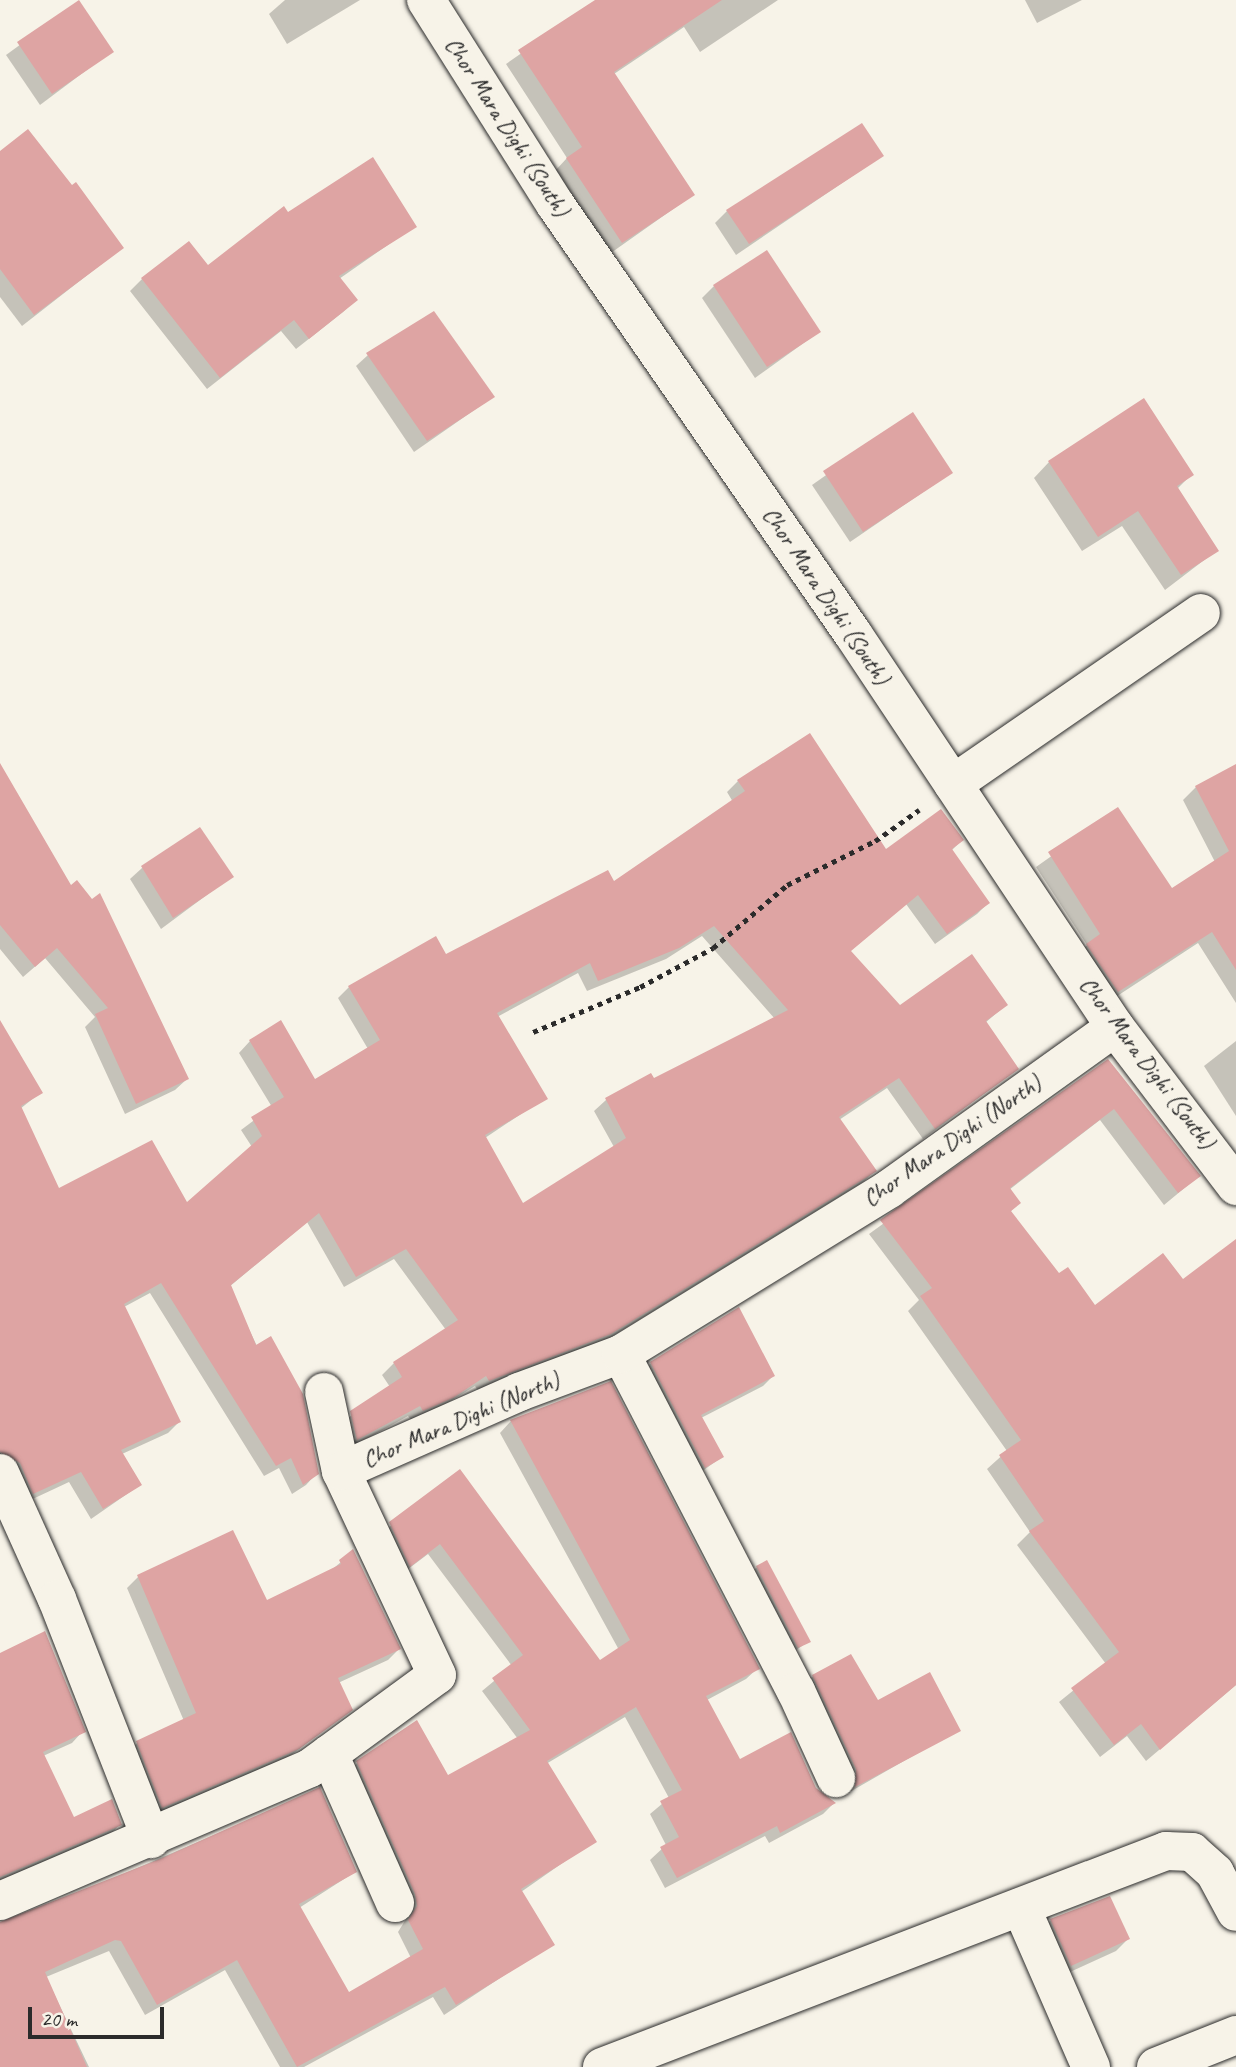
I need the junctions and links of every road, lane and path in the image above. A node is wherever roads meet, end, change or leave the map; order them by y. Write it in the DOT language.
graph roads {
  1 [pos="426,0"];
  2 [pos="1202,613"];
  3 [pos="953,785"];
  4 [pos="1115,1027"];
  5 [pos="533,1032"];
  6 [pos="1231,1167"];
  7 [pos="621,1354"];
  8 [pos="324,1392"];
  9 [pos="341,1471"];
  10 [pos="0,1473"];
  11 [pos="329,1754"];
  12 [pos="835,1778"];
  13 [pos="151,1839"];
  14 [pos="0,1901"];
  15 [pos="395,1903"];
  16 [pos="1020,1907"];
  17 [pos="1236,1912"];
  18 [pos="1236,2035"];
  19 [pos="602,2067"];
  20 [pos="1091,2067"];
  21 [pos="1156,2067"];
  1 -- 3 [label="street, Chor Mara Dighi (South)"];
  2 -- 3 [label="street"];
  3 -- 4 [label="street, Chor Mara Dighi (South)"];
  3 -- 5 [label="path"];
  4 -- 6 [label="street, Chor Mara Dighi (South)"];
  4 -- 7 [label="street, Chor Mara Dighi (North)"];
  7 -- 9 [label="street, Chor Mara Dighi (North)"];
  7 -- 12 [label="street"];
  8 -- 9 [label="street"];
  9 -- 11 [label="street, Chor Mara Dighi (North)"];
  10 -- 13 [label="street"];
  11 -- 13 [label="street, Chor Mara Dighi (North)"];
  11 -- 15 [label="street"];
  13 -- 14 [label="street, Chor Mara Dighi (North)"];
  16 -- 17 [label="street"];
  16 -- 19 [label="street"];
  16 -- 20 [label="street"];
  18 -- 21 [label="street"];
}
